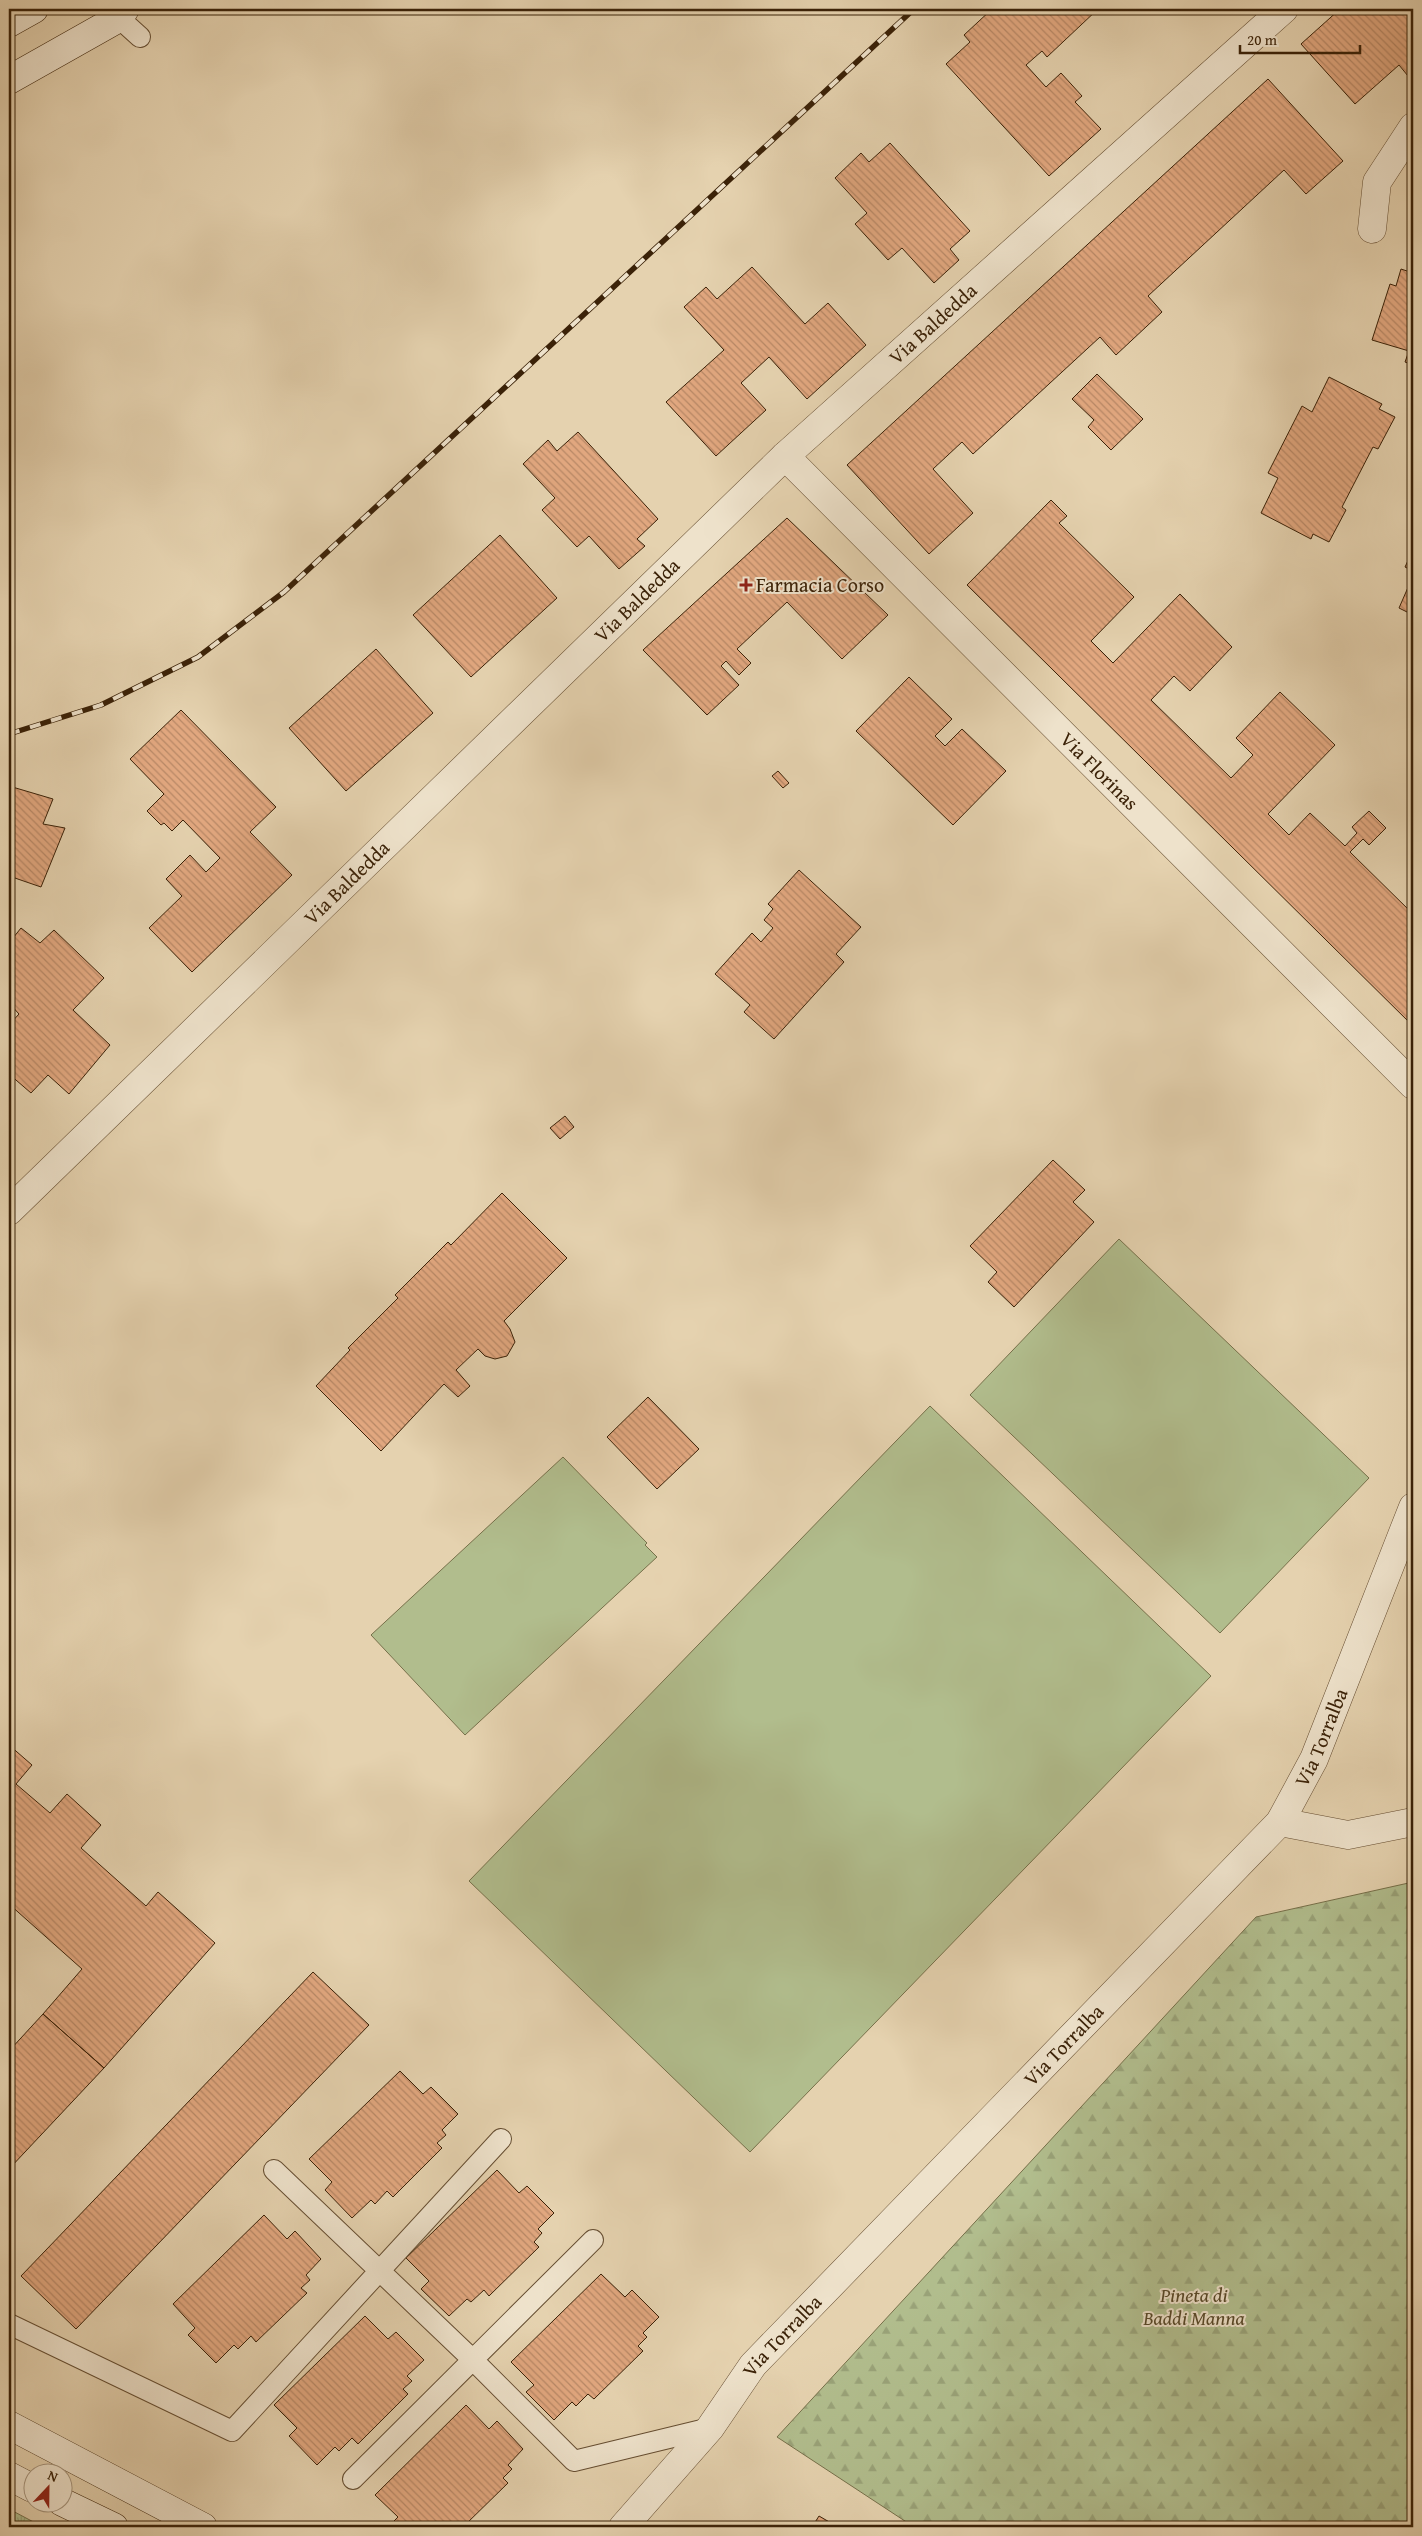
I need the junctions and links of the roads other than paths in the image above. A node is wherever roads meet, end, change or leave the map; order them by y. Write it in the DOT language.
graph roads {
  1 [pos="34,9"];
  2 [pos="1284,9"];
  3 [pos="122,13"];
  4 [pos="9,22"];
  5 [pos="140,37"];
  6 [pos="9,80"];
  7 [pos="1413,127"];
  8 [pos="1372,229"];
  9 [pos="785,456"];
  10 [pos="1413,1085"];
  11 [pos="9,1211"];
  12 [pos="1413,1507"];
  13 [pos="1280,1822"];
  14 [pos="1413,1822"];
  15 [pos="501,2139"];
  16 [pos="274,2170"];
  17 [pos="593,2240"];
  18 [pos="379,2272"];
  19 [pos="9,2324"];
  20 [pos="473,2360"];
  21 [pos="9,2425"];
  22 [pos="710,2428"];
  23 [pos="9,2476"];
  24 [pos="353,2478"];
  25 [pos="22,2483"];
  26 [pos="72,2507"];
  27 [pos="114,2527"];
  28 [pos="203,2527"];
  29 [pos="623,2527"];
  1 -- 4 [label="street"];
  2 -- 9 [label="street, Via Baldedda"];
  3 -- 5 [label="lane"];
  3 -- 6 [label="street"];
  7 -- 8 [label="street"];
  9 -- 10 [label="street, Via Florinas"];
  9 -- 11 [label="street, Via Baldedda"];
  12 -- 13 [label="street, Via Torralba"];
  13 -- 14 [label="street"];
  13 -- 22 [label="street, Via Torralba"];
  15 -- 18 [label="lane"];
  16 -- 18 [label="lane"];
  17 -- 20 [label="lane"];
  18 -- 19 [label="lane"];
  18 -- 20 [label="lane"];
  20 -- 22 [label="lane"];
  20 -- 24 [label="lane"];
  21 -- 28 [label="street"];
  22 -- 29 [label="street, Via Torralba"];
  23 -- 25 [label="street"];
  26 -- 27 [label="street"];
}
